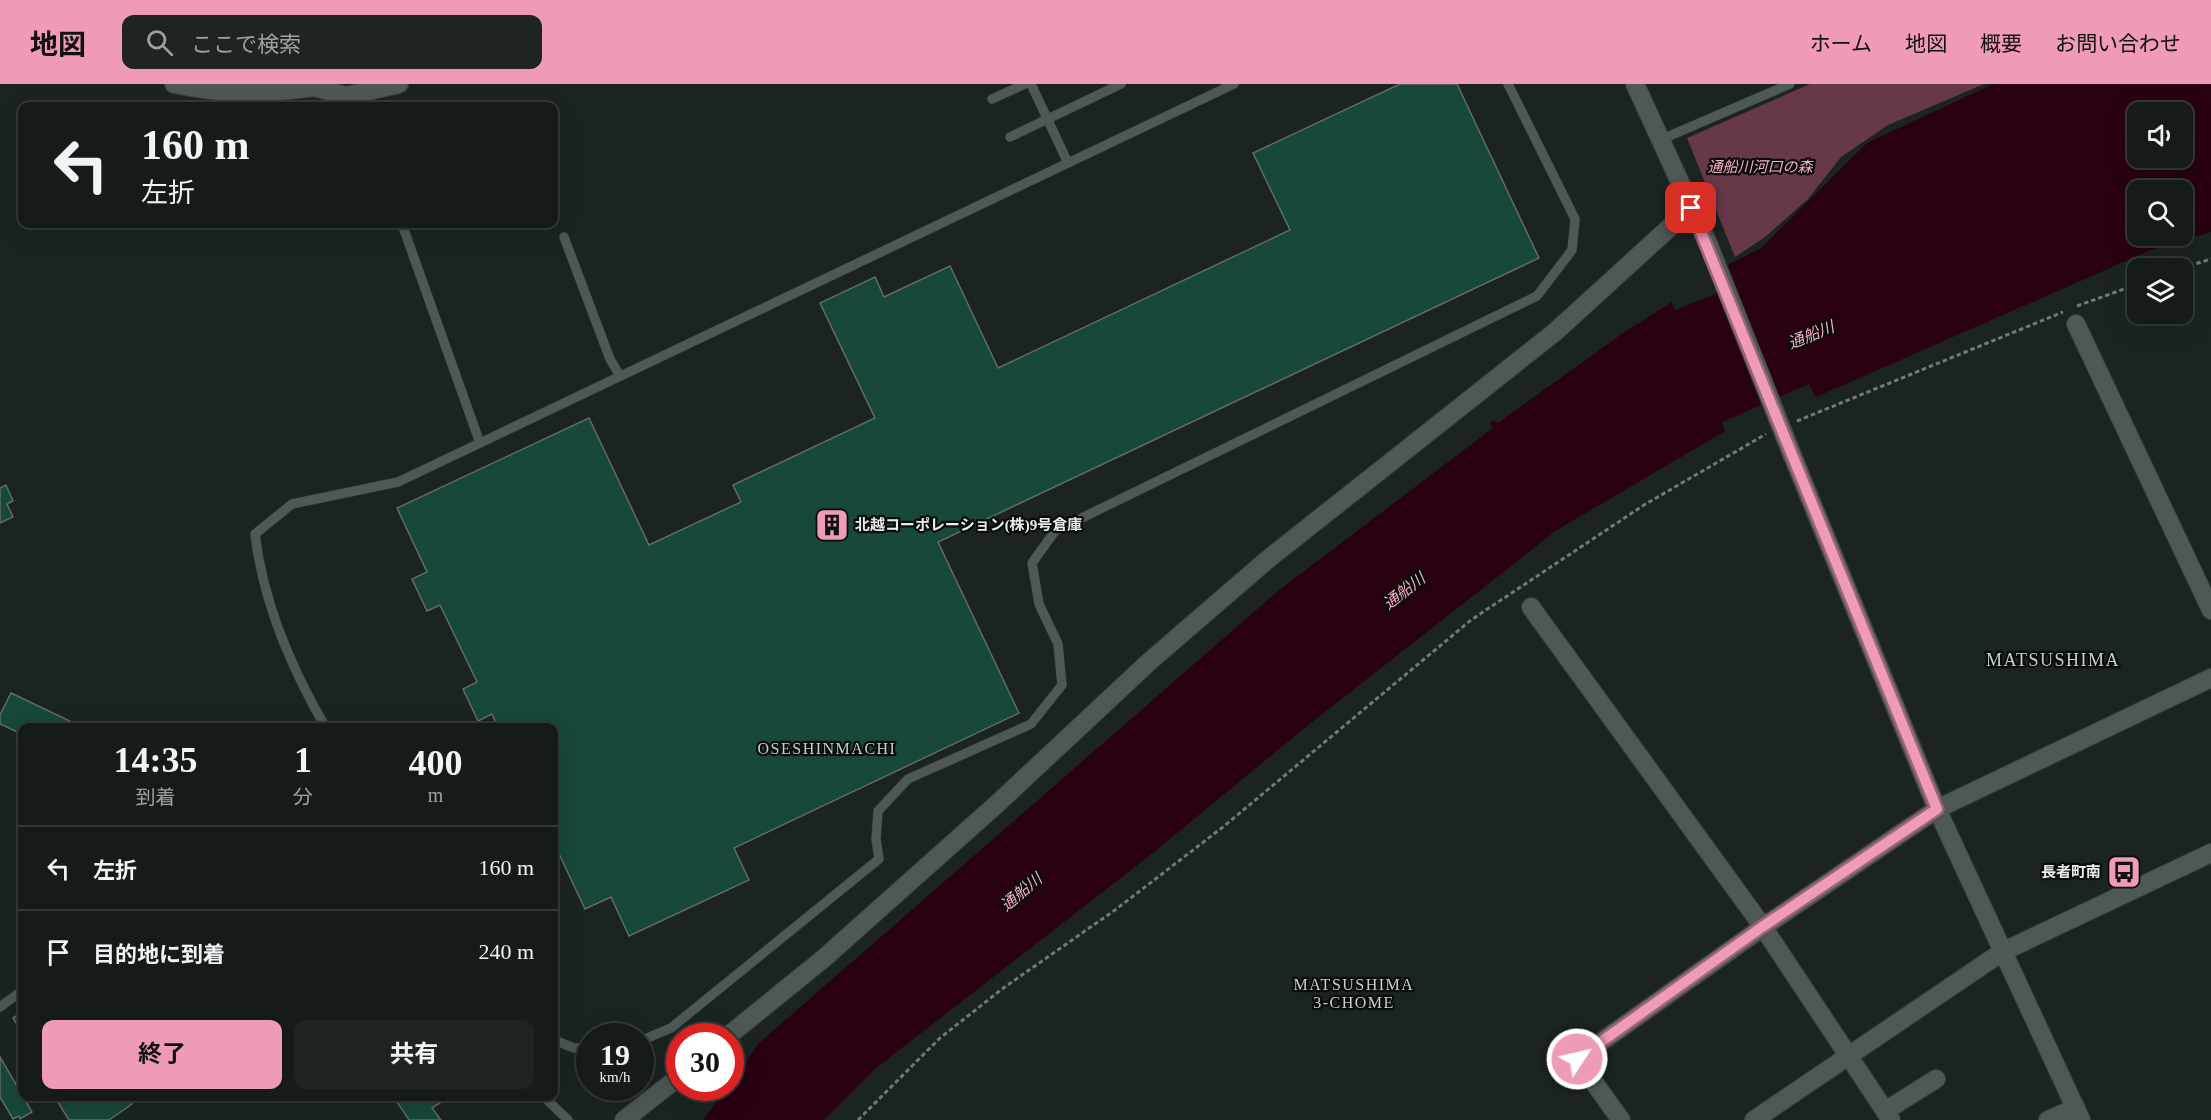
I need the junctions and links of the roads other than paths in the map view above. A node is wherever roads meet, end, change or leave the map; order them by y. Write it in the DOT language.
graph roads {
  1 [pos="174,84"];
  2 [pos="399,84"];
  3 [pos="1025,84"];
  4 [pos="1031,84"];
  5 [pos="1121,84"];
  6 [pos="1234,84"];
  7 [pos="1508,84"];
  8 [pos="1635,84"];
  9 [pos="1790,84"];
  10 [pos="314,86"];
  11 [pos="993,99"];
  12 [pos="1047,119"];
  13 [pos="1010,137"];
  14 [pos="1660,140"];
  15 [pos="1068,163"];
  16 [pos="1691,208"];
  17 [pos="403,228"];
  18 [pos="564,237"];
  19 [pos="2076,324"];
  20 [pos="620,376"];
  21 [pos="480,443"];
  22 [pos="1531,607"];
  23 [pos="2211,610"];
  24 [pos="2211,678"];
  25 [pos="323,723"];
  26 [pos="1937,809"];
  27 [pos="2211,853"];
  28 [pos="1762,927"];
  29 [pos="2002,952"];
  30 [pos="18,994"];
  31 [pos="0,1007"];
  32 [pos="744,1023"];
  33 [pos="654,1035"];
  34 [pos="558,1042"];
  35 [pos="576,1048"];
  36 [pos="1849,1057"];
  37 [pos="1936,1079"];
  38 [pos="666,1087"];
  39 [pos="548,1101"];
  40 [pos="2078,1114"];
  41 [pos="1888,1115"];
  42 [pos="568,1120"];
  43 [pos="624,1120"];
  44 [pos="1621,1120"];
  45 [pos="1754,1120"];
  46 [pos="2048,1120"];
  1 -- 10 [label="street"];
  2 -- 10 [label="street"];
  3 -- 11 [label="lane"];
  4 -- 12 [label="lane"];
  5 -- 12 [label="lane"];
  6 -- 15 [label="lane"];
  7 -- 33 [label="lane"];
  8 -- 14 [label="street"];
  9 -- 14 [label="lane"];
  12 -- 13 [label="lane"];
  12 -- 15 [label="lane"];
  14 -- 16 [label="street"];
  15 -- 20 [label="lane"];
  16 -- 26 [label="street, bridge"];
  16 -- 32 [label="street"];
  17 -- 21 [label="lane"];
  18 -- 20 [label="lane"];
  19 -- 23 [label="street"];
  20 -- 21 [label="lane"];
  21 -- 25 [label="lane"];
  22 -- 28 [label="street"];
  24 -- 26 [label="street"];
  26 -- 28 [label="street"];
  26 -- 29 [label="street"];
  27 -- 29 [label="street"];
  28 -- 36 [label="street"];
  28 -- 44 [label="street"];
  29 -- 36 [label="street"];
  29 -- 40 [label="street"];
  30 -- 31 [label="lane"];
  34 -- 35 [label="lane"];
  36 -- 41 [label="street"];
  36 -- 45 [label="street"];
  37 -- 41 [label="street"];
  38 -- 43 [label="street"];
  39 -- 42 [label="lane"];
  40 -- 46 [label="street"];
}
